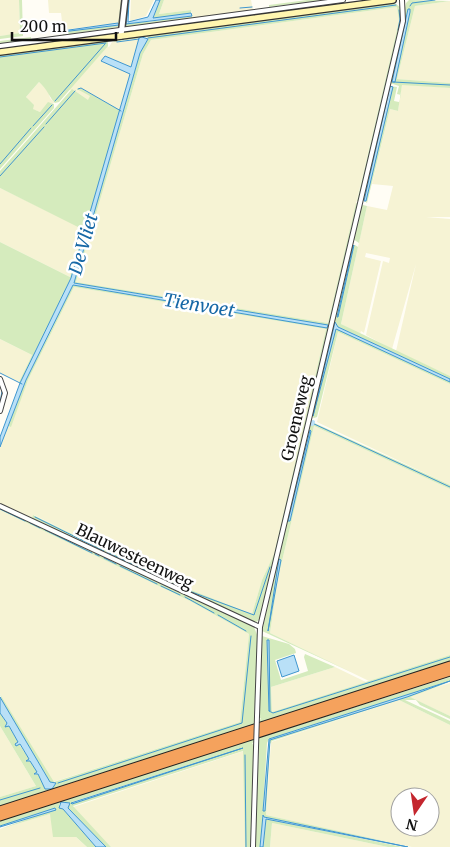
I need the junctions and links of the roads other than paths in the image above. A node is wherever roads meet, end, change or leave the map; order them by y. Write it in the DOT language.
graph roads {
  1 [pos="125,0"];
  2 [pos="343,0"];
  3 [pos="393,0"];
  4 [pos="402,0"];
  5 [pos="121,33"];
  6 [pos="0,46"];
  7 [pos="0,52"];
  8 [pos="0,378"];
  9 [pos="0,411"];
  10 [pos="0,506"];
  11 [pos="260,628"];
  12 [pos="450,665"];
  13 [pos="450,672"];
  14 [pos="0,810"];
  15 [pos="0,817"];
  16 [pos="253,847"];
  1 -- 5 [label="street"];
  2 -- 5 [label="street"];
  3 -- 5 [label="main road"];
  4 -- 11 [label="street, Groeneweg"];
  5 -- 6 [label="street"];
  5 -- 7 [label="main road"];
  8 -- 9 [label="street"];
  10 -- 11 [label="street, Blauwesteenweg"];
  11 -- 16 [label="street, Groeneweg, bridge"];
  12 -- 14 [label="highway"];
  13 -- 15 [label="highway"];
}
